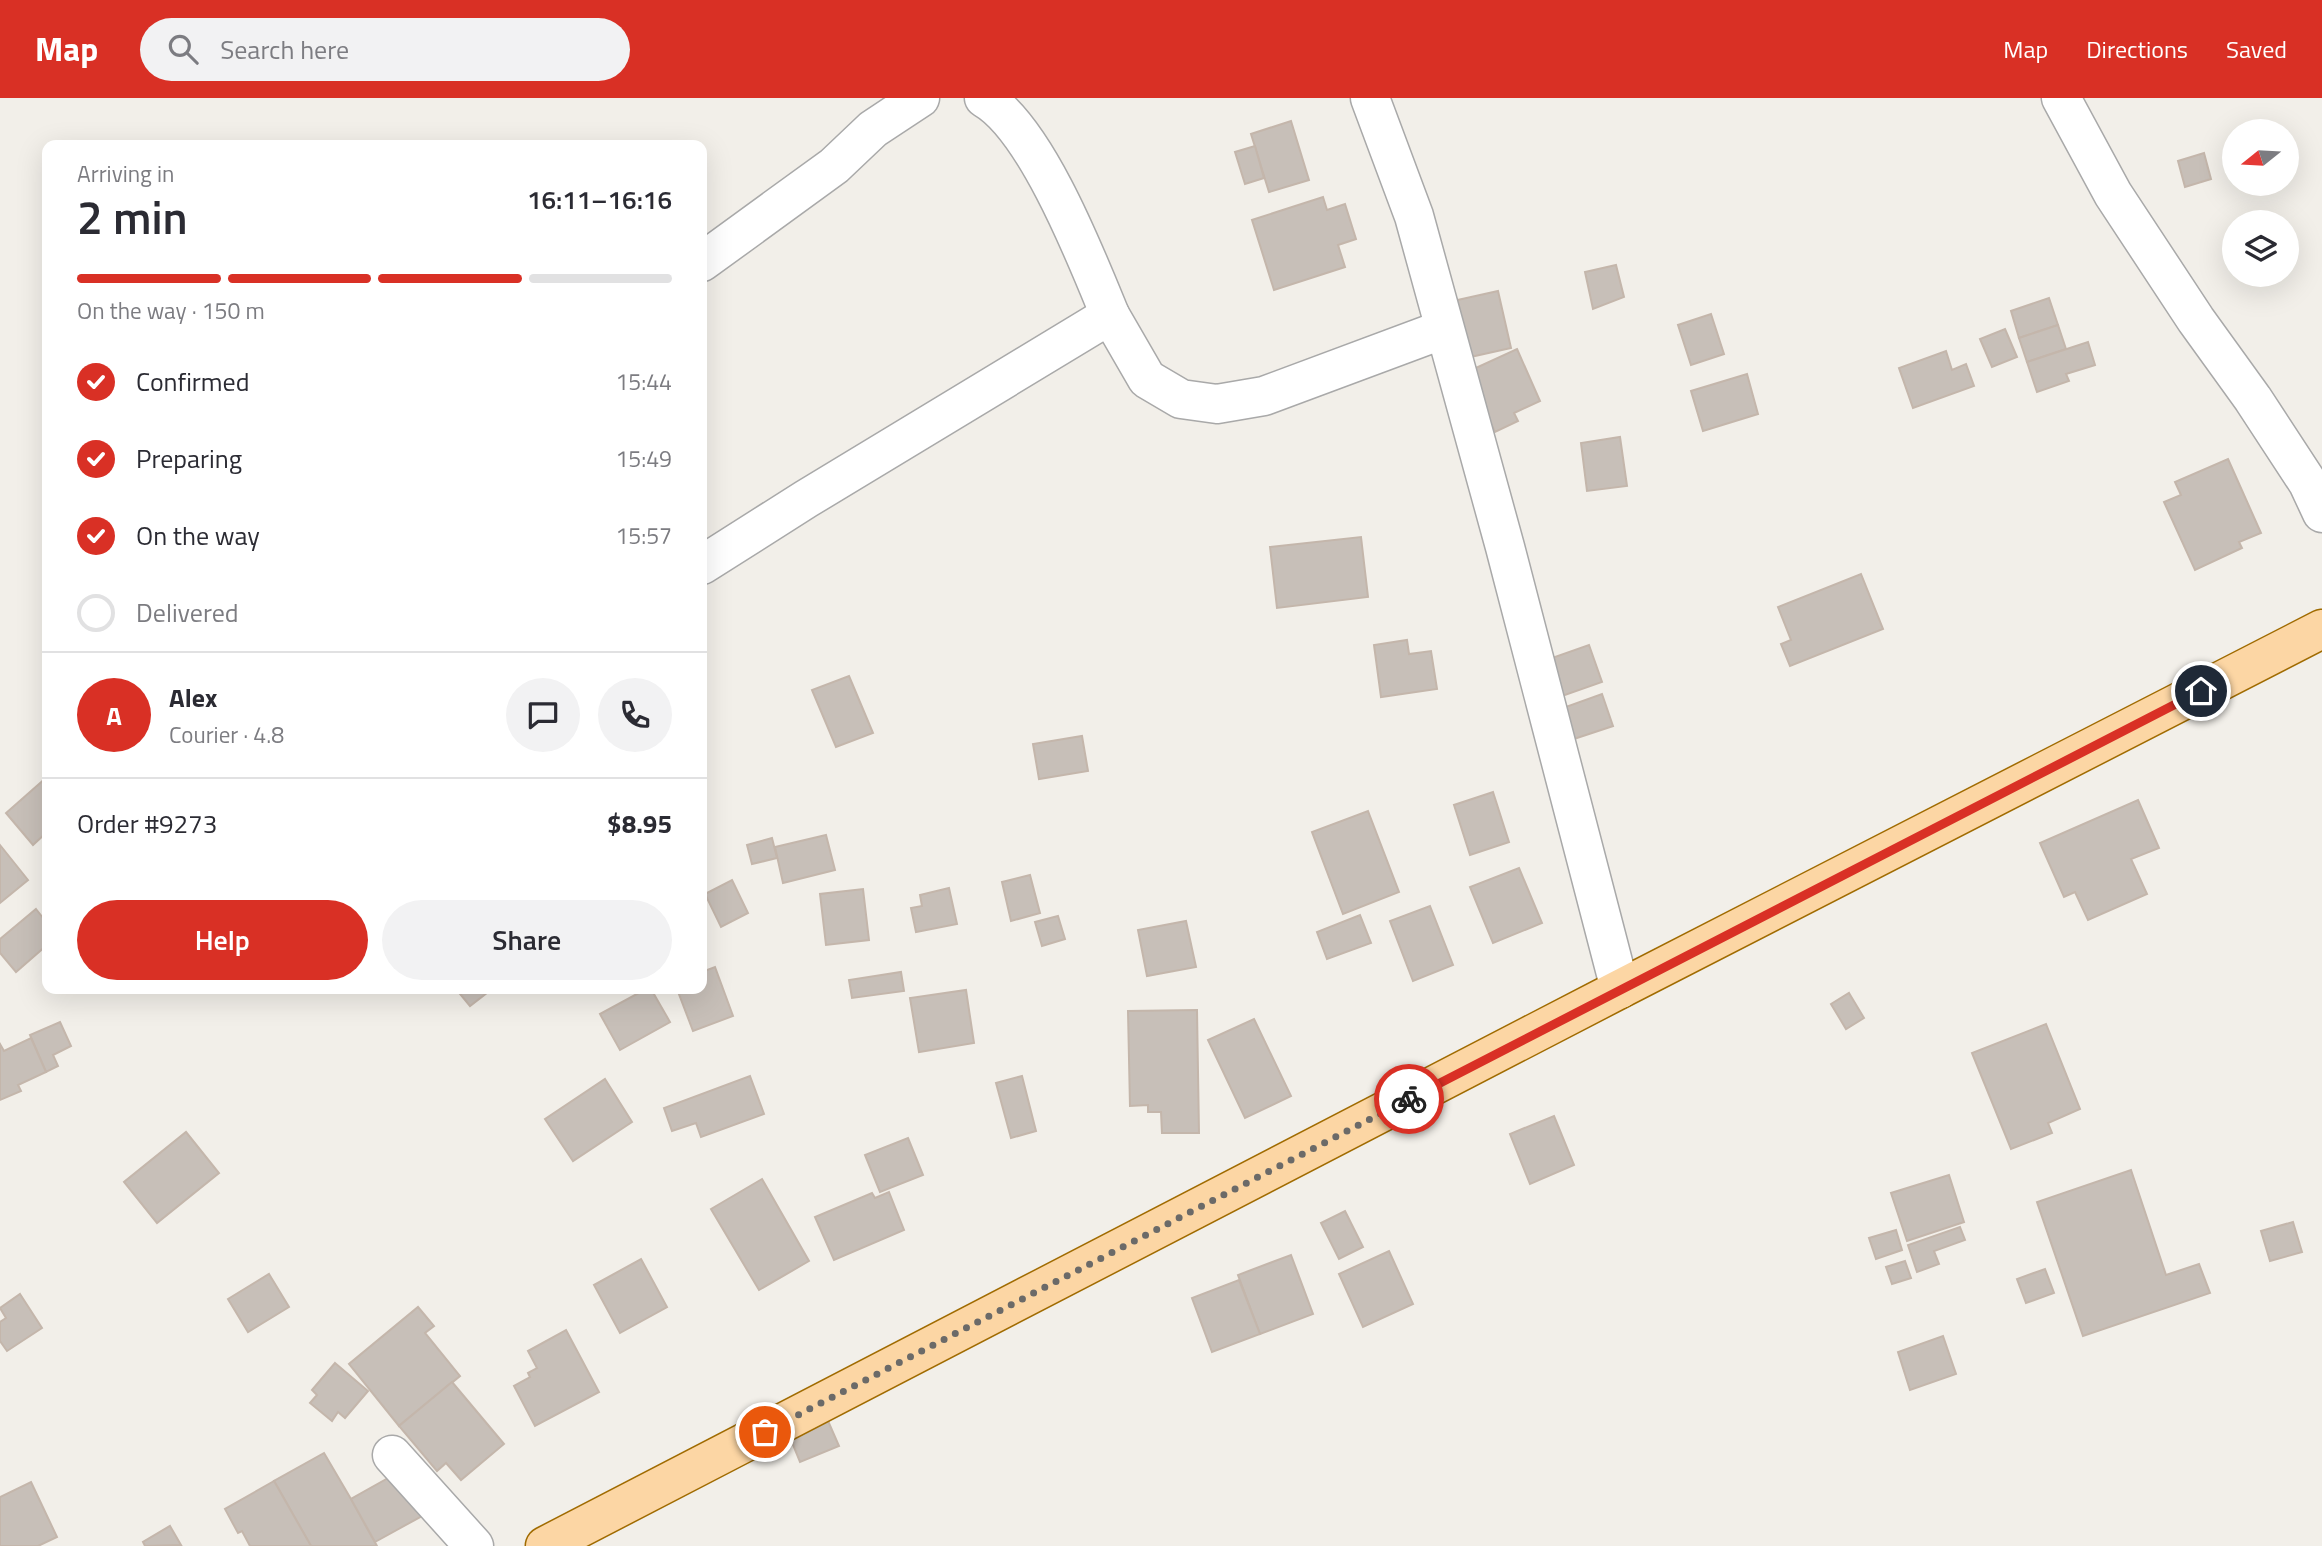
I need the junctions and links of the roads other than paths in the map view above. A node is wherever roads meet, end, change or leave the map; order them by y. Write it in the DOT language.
graph roads {
  1 [pos="920,98"];
  2 [pos="984,98"];
  3 [pos="1370,98"];
  4 [pos="2061,98"];
  5 [pos="707,258"];
  6 [pos="1110,315"];
  7 [pos="1444,329"];
  8 [pos="2322,513"];
  9 [pos="707,562"];
  10 [pos="2322,629"];
  11 [pos="1620,989"];
  12 [pos="392,1455"];
  13 [pos="474,1546"];
  14 [pos="545,1546"];
  1 -- 5 [label="street"];
  2 -- 6 [label="street"];
  3 -- 7 [label="street"];
  4 -- 8 [label="street"];
  6 -- 7 [label="street"];
  6 -- 9 [label="street"];
  7 -- 11 [label="street"];
  10 -- 11 [label="main road"];
  11 -- 14 [label="main road"];
  12 -- 13 [label="street"];
}
